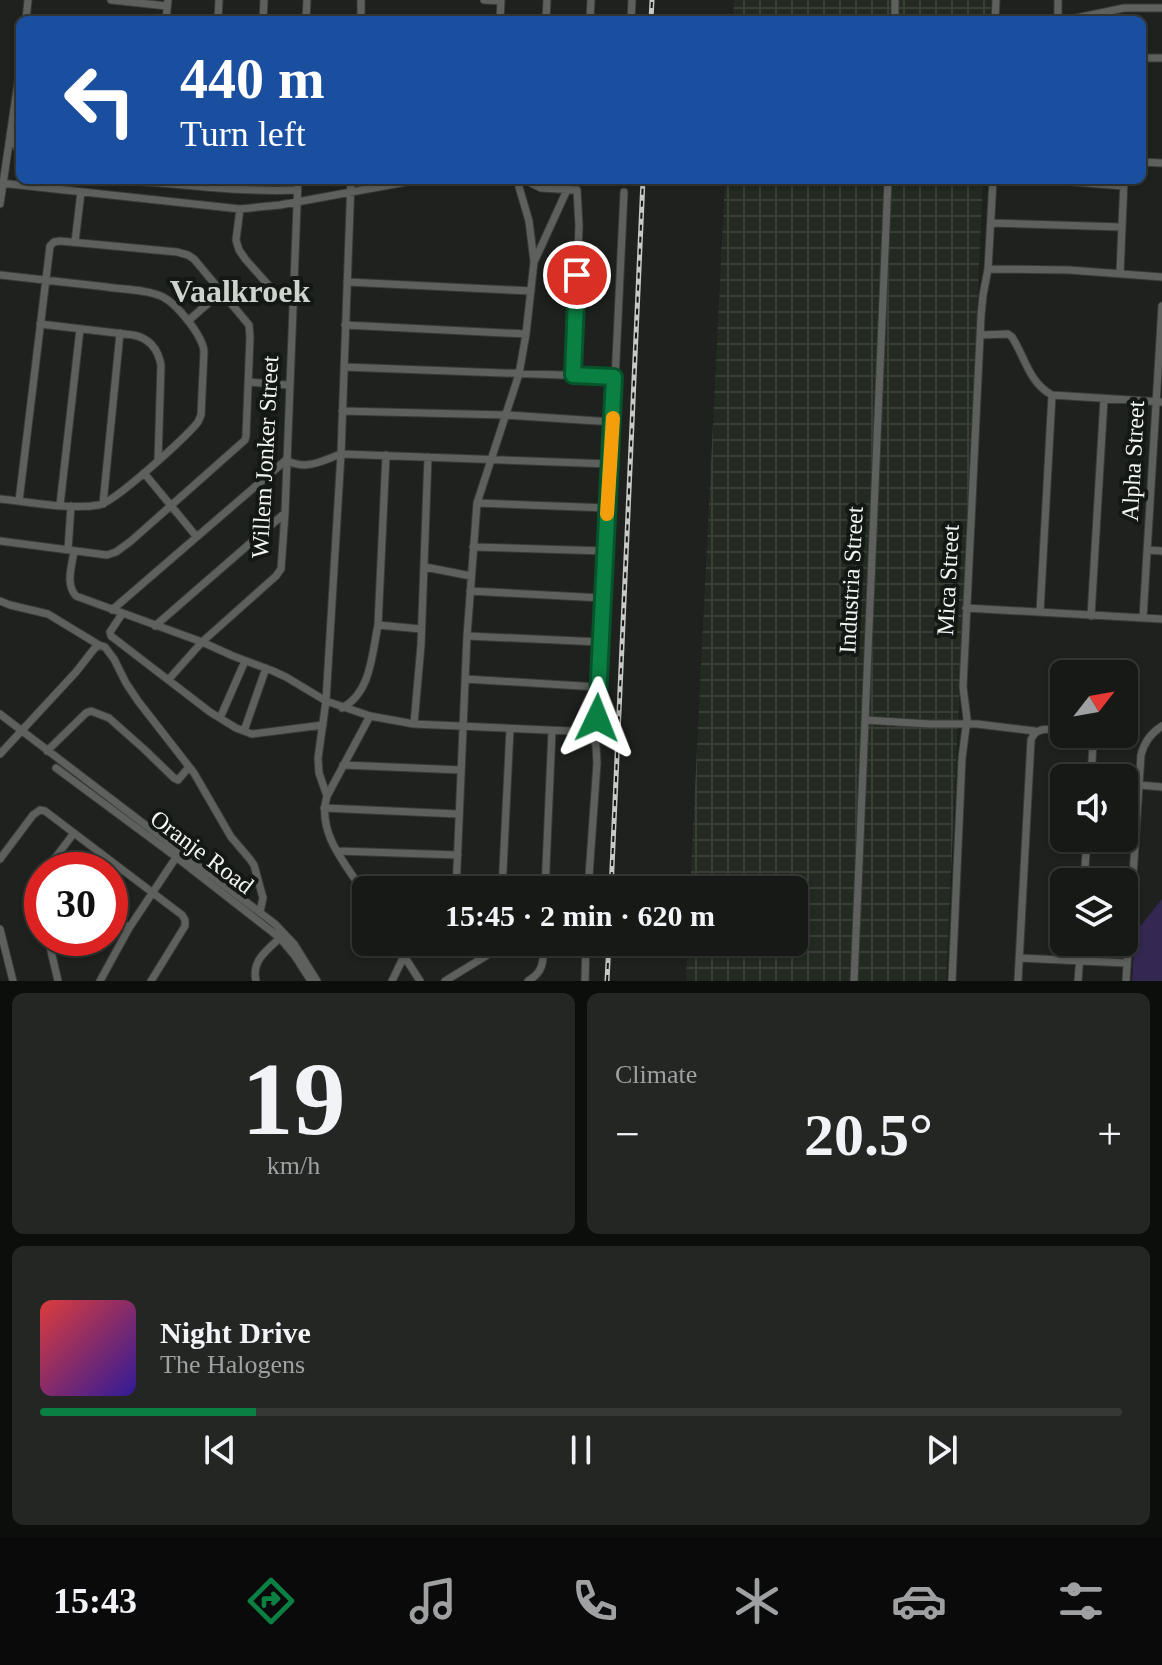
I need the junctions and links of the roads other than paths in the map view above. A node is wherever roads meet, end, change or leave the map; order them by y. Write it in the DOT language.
graph roads {
  1 [pos="111,0"];
  2 [pos="484,0"];
  3 [pos="501,0"];
  4 [pos="1107,0"];
  5 [pos="168,3"];
  6 [pos="1158,5"];
  7 [pos="1107,11"];
  8 [pos="1085,16"];
  9 [pos="16,124"];
  10 [pos="11,137"];
  11 [pos="16,146"];
  12 [pos="1,183"];
  13 [pos="145,184"];
  14 [pos="186,184"];
  15 [pos="298,184"];
  16 [pos="351,184"];
  17 [pos="395,184"];
  18 [pos="518,184"];
  19 [pos="533,184"];
  20 [pos="888,184"];
  21 [pos="993,184"];
  22 [pos="1124,184"];
  23 [pos="297,190"];
  24 [pos="567,190"];
  25 [pos="81,192"];
  26 [pos="350,192"];
  27 [pos="624,192"];
  28 [pos="144,198"];
  29 [pos="298,201"];
  30 [pos="0,204"];
  31 [pos="240,209"];
  32 [pos="991,223"];
  33 [pos="1121,227"];
  34 [pos="75,242"];
  35 [pos="534,262"];
  36 [pos="988,269"];
  37 [pos="1120,273"];
  38 [pos="0,275"];
  39 [pos="1162,277"];
  40 [pos="45,280"];
  41 [pos="347,282"];
  42 [pos="531,291"];
  43 [pos="221,292"];
  44 [pos="293,302"];
  45 [pos="1162,309"];
  46 [pos="188,321"];
  47 [pos="40,324"];
  48 [pos="345,325"];
  49 [pos="80,329"];
  50 [pos="120,333"];
  51 [pos="526,334"];
  52 [pos="980,335"];
  53 [pos="344,367"];
  54 [pos="519,374"];
  55 [pos="573,375"];
  56 [pos="614,377"];
  57 [pos="248,382"];
  58 [pos="288,385"];
  59 [pos="1052,395"];
  60 [pos="1104,399"];
  61 [pos="1159,402"];
  62 [pos="342,411"];
  63 [pos="506,415"];
  64 [pos="613,422"];
  65 [pos="1158,450"];
  66 [pos="341,454"];
  67 [pos="386,455"];
  68 [pos="428,457"];
  69 [pos="492,459"];
  70 [pos="286,460"];
  71 [pos="158,461"];
  72 [pos="611,464"];
  73 [pos="144,473"];
  74 [pos="0,499"];
  75 [pos="1150,499"];
  76 [pos="1162,500"];
  77 [pos="19,501"];
  78 [pos="477,503"];
  79 [pos="103,504"];
  80 [pos="60,505"];
  81 [pos="71,506"];
  82 [pos="170,506"];
  83 [pos="607,508"];
  84 [pos="285,513"];
  85 [pos="196,536"];
  86 [pos="0,541"];
  87 [pos="473,547"];
  88 [pos="71,550"];
  89 [pos="1147,550"];
  90 [pos="605,551"];
  91 [pos="1162,551"];
  92 [pos="425,567"];
  93 [pos="471,576"];
  94 [pos="470,591"];
  95 [pos="602,598"];
  96 [pos="0,601"];
  97 [pos="966,608"];
  98 [pos="112,610"];
  99 [pos="1040,612"];
  100 [pos="122,614"];
  101 [pos="1091,616"];
  102 [pos="1143,618"];
  103 [pos="1162,619"];
  104 [pos="378,625"];
  105 [pos="155,626"];
  106 [pos="421,629"];
  107 [pos="467,636"];
  108 [pos="202,642"];
  109 [pos="600,642"];
  110 [pos="99,645"];
  111 [pos="245,661"];
  112 [pos="266,668"];
  113 [pos="169,679"];
  114 [pos="465,679"];
  115 [pos="598,687"];
  116 [pos="326,701"];
  117 [pos="342,708"];
  118 [pos="0,714"];
  119 [pos="370,716"];
  120 [pos="220,718"];
  121 [pos="865,720"];
  122 [pos="414,724"];
  123 [pos="323,725"];
  124 [pos="967,725"];
  125 [pos="1162,726"];
  126 [pos="463,727"];
  127 [pos="510,729"];
  128 [pos="1050,729"];
  129 [pos="20,731"];
  130 [pos="244,731"];
  131 [pos="552,731"];
  132 [pos="1035,731"];
  133 [pos="592,732"];
  134 [pos="47,751"];
  135 [pos="0,754"];
  136 [pos="343,765"];
  137 [pos="189,767"];
  138 [pos="56,768"];
  139 [pos="461,770"];
  140 [pos="1139,785"];
  141 [pos="1162,787"];
  142 [pos="327,796"];
  143 [pos="324,808"];
  144 [pos="459,814"];
  145 [pos="74,833"];
  146 [pos="338,851"];
  147 [pos="60,852"];
  148 [pos="178,854"];
  149 [pos="458,855"];
  150 [pos="0,859"];
  151 [pos="354,876"];
  152 [pos="457,876"];
  153 [pos="503,876"];
  154 [pos="546,876"];
  155 [pos="589,876"];
  156 [pos="152,892"];
  157 [pos="260,912"];
  158 [pos="129,928"];
  159 [pos="0,929"];
  160 [pos="282,936"];
  161 [pos="52,956"];
  162 [pos="404,956"];
  163 [pos="486,956"];
  164 [pos="542,956"];
  165 [pos="586,956"];
  166 [pos="1080,956"];
  167 [pos="1019,958"];
  168 [pos="1079,962"];
  169 [pos="1127,963"];
  170 [pos="13,981"];
  171 [pos="58,981"];
  172 [pos="100,981"];
  173 [pos="151,981"];
  174 [pos="256,981"];
  175 [pos="311,981"];
  176 [pos="317,981"];
  177 [pos="392,981"];
  178 [pos="420,981"];
  179 [pos="445,981"];
  180 [pos="528,981"];
  181 [pos="585,981"];
  182 [pos="854,981"];
  183 [pos="952,981"];
  184 [pos="1018,981"];
  185 [pos="1078,981"];
  186 [pos="1126,981"];
  1 -- 5 [label="street"];
  2 -- 3 [label="street"];
  4 -- 7 [label="street"];
  6 -- 7 [label="street"];
  7 -- 8 [label="street"];
  9 -- 10 [label="street"];
  10 -- 11 [label="street"];
  10 -- 12 [label="street"];
  12 -- 25 [label="street"];
  12 -- 30 [label="street"];
  13 -- 28 [label="street"];
  14 -- 23 [label="street"];
  15 -- 23 [label="street, Willem Jonker Street"];
  16 -- 26 [label="street"];
  17 -- 26 [label="street"];
  18 -- 35 [label="street"];
  19 -- 24 [label="street"];
  20 -- 121 [label="street, Industria Street"];
  21 -- 32 [label="street, Mica Street"];
  22 -- 33 [label="street"];
  23 -- 29 [label="street, Willem Jonker Street"];
  24 -- 35 [label="street"];
  24 -- 55 [label="street"];
  25 -- 28 [label="street"];
  25 -- 34 [label="street"];
  26 -- 29 [label="street"];
  26 -- 41 [label="street"];
  27 -- 56 [label="street"];
  28 -- 31 [label="street"];
  29 -- 31 [label="street"];
  29 -- 44 [label="street, Willem Jonker Street"];
  31 -- 44 [label="street"];
  32 -- 33 [label="street"];
  32 -- 36 [label="street, Mica Street"];
  33 -- 37 [label="street"];
  34 -- 40 [label="street"];
  34 -- 43 [label="street"];
  35 -- 42 [label="street"];
  36 -- 37 [label="street"];
  36 -- 52 [label="street, Mica Street"];
  37 -- 39 [label="street"];
  38 -- 40 [label="street"];
  40 -- 46 [label="street"];
  40 -- 47 [label="street"];
  41 -- 42 [label="street"];
  41 -- 48 [label="street"];
  42 -- 51 [label="street"];
  43 -- 46 [label="street"];
  43 -- 57 [label="street"];
  44 -- 58 [label="street, Willem Jonker Street"];
  45 -- 61 [label="street, Alpha Street"];
  46 -- 71 [label="street"];
  47 -- 49 [label="street"];
  47 -- 77 [label="street"];
  48 -- 51 [label="street"];
  48 -- 53 [label="street"];
  49 -- 50 [label="street"];
  49 -- 80 [label="street"];
  50 -- 71 [label="street"];
  50 -- 79 [label="street"];
  51 -- 54 [label="street"];
  52 -- 59 [label="street"];
  52 -- 97 [label="street, Mica Street"];
  53 -- 54 [label="street"];
  53 -- 62 [label="street"];
  54 -- 55 [label="street"];
  54 -- 63 [label="street"];
  55 -- 56 [label="street"];
  56 -- 64 [label="street"];
  57 -- 58 [label="street"];
  57 -- 82 [label="street"];
  58 -- 70 [label="street, Willem Jonker Street"];
  59 -- 60 [label="street"];
  59 -- 99 [label="street"];
  60 -- 61 [label="street"];
  60 -- 101 [label="street"];
  61 -- 65 [label="street, Alpha Street"];
  62 -- 63 [label="street"];
  62 -- 66 [label="street"];
  63 -- 64 [label="street"];
  63 -- 69 [label="street"];
  64 -- 72 [label="street"];
  65 -- 75 [label="street, Alpha Street"];
  66 -- 67 [label="street"];
  66 -- 70 [label="street"];
  66 -- 116 [label="street"];
  67 -- 68 [label="street"];
  67 -- 104 [label="street"];
  68 -- 69 [label="street"];
  68 -- 92 [label="street"];
  69 -- 72 [label="street"];
  69 -- 78 [label="street"];
  70 -- 84 [label="street, Willem Jonker Street"];
  70 -- 85 [label="street"];
  71 -- 73 [label="street"];
  72 -- 83 [label="street"];
  73 -- 79 [label="street"];
  73 -- 82 [label="street"];
  74 -- 77 [label="street"];
  75 -- 76 [label="street"];
  75 -- 89 [label="street, Alpha Street"];
  77 -- 80 [label="street"];
  78 -- 83 [label="street"];
  78 -- 87 [label="street"];
  79 -- 81 [label="street"];
  80 -- 81 [label="street"];
  81 -- 88 [label="street"];
  82 -- 85 [label="street"];
  82 -- 88 [label="street"];
  83 -- 90 [label="street"];
  84 -- 105 [label="street"];
  84 -- 108 [label="street, Willem Jonker Street"];
  85 -- 98 [label="street"];
  86 -- 88 [label="street"];
  87 -- 90 [label="street"];
  87 -- 93 [label="street"];
  88 -- 98 [label="street"];
  89 -- 91 [label="street"];
  89 -- 102 [label="street, Alpha Street"];
  90 -- 95 [label="street"];
  92 -- 93 [label="street"];
  92 -- 106 [label="street"];
  93 -- 94 [label="street"];
  94 -- 95 [label="street"];
  94 -- 107 [label="street"];
  95 -- 109 [label="street"];
  96 -- 110 [label="street"];
  97 -- 99 [label="street"];
  97 -- 124 [label="street, Mica Street"];
  98 -- 100 [label="street"];
  99 -- 101 [label="street"];
  100 -- 105 [label="street"];
  100 -- 113 [label="street"];
  101 -- 102 [label="street"];
  102 -- 103 [label="street"];
  104 -- 106 [label="street"];
  104 -- 117 [label="street"];
  105 -- 108 [label="street"];
  106 -- 122 [label="street"];
  107 -- 109 [label="street"];
  107 -- 114 [label="street"];
  108 -- 111 [label="street"];
  108 -- 113 [label="street, Willem Jonker Street"];
  109 -- 115 [label="street"];
  110 -- 129 [label="street"];
  110 -- 137 [label="street"];
  111 -- 112 [label="street"];
  111 -- 120 [label="street"];
  112 -- 116 [label="street"];
  112 -- 130 [label="street"];
  113 -- 120 [label="street"];
  114 -- 115 [label="street"];
  114 -- 126 [label="street"];
  115 -- 133 [label="street"];
  116 -- 117 [label="street"];
  116 -- 123 [label="street"];
  117 -- 119 [label="street"];
  118 -- 129 [label="street"];
  119 -- 122 [label="street"];
  119 -- 136 [label="street"];
  120 -- 130 [label="street"];
  121 -- 124 [label="street"];
  121 -- 182 [label="street, Industria Street"];
  122 -- 126 [label="street"];
  123 -- 130 [label="street"];
  123 -- 142 [label="street"];
  124 -- 132 [label="street"];
  124 -- 183 [label="street, Mica Street"];
  125 -- 140 [label="street"];
  126 -- 127 [label="street"];
  126 -- 139 [label="street"];
  127 -- 131 [label="street"];
  127 -- 153 [label="street"];
  128 -- 132 [label="street"];
  129 -- 134 [label="street"];
  129 -- 135 [label="street"];
  131 -- 133 [label="street"];
  131 -- 154 [label="street"];
  132 -- 167 [label="street"];
  133 -- 155 [label="street"];
  134 -- 137 [label="street"];
  134 -- 148 [label="street"];
  136 -- 139 [label="street"];
  136 -- 142 [label="street"];
  137 -- 157 [label="street"];
  138 -- 148 [label="street, Oranje Road"];
  139 -- 144 [label="street"];
  140 -- 141 [label="street"];
  140 -- 169 [label="street"];
  142 -- 143 [label="street"];
  143 -- 144 [label="street"];
  143 -- 146 [label="street"];
  144 -- 149 [label="street"];
  145 -- 147 [label="street"];
  145 -- 150 [label="street"];
  145 -- 156 [label="street"];
  146 -- 149 [label="street"];
  146 -- 151 [label="street"];
  148 -- 156 [label="street"];
  148 -- 157 [label="street"];
  148 -- 160 [label="street, Oranje Road"];
  149 -- 152 [label="street"];
  156 -- 158 [label="street"];
  156 -- 173 [label="street"];
  157 -- 160 [label="street"];
  158 -- 172 [label="street"];
  159 -- 170 [label="street"];
  160 -- 174 [label="street"];
  160 -- 175 [label="street, Oranje Road"];
  160 -- 176 [label="street"];
  161 -- 171 [label="street"];
  162 -- 177 [label="street"];
  162 -- 178 [label="street"];
  163 -- 179 [label="street"];
  164 -- 180 [label="street"];
  165 -- 181 [label="street"];
  166 -- 168 [label="street"];
  167 -- 168 [label="street"];
  167 -- 184 [label="street"];
  168 -- 169 [label="street"];
  168 -- 185 [label="street"];
  169 -- 186 [label="street"];
}
